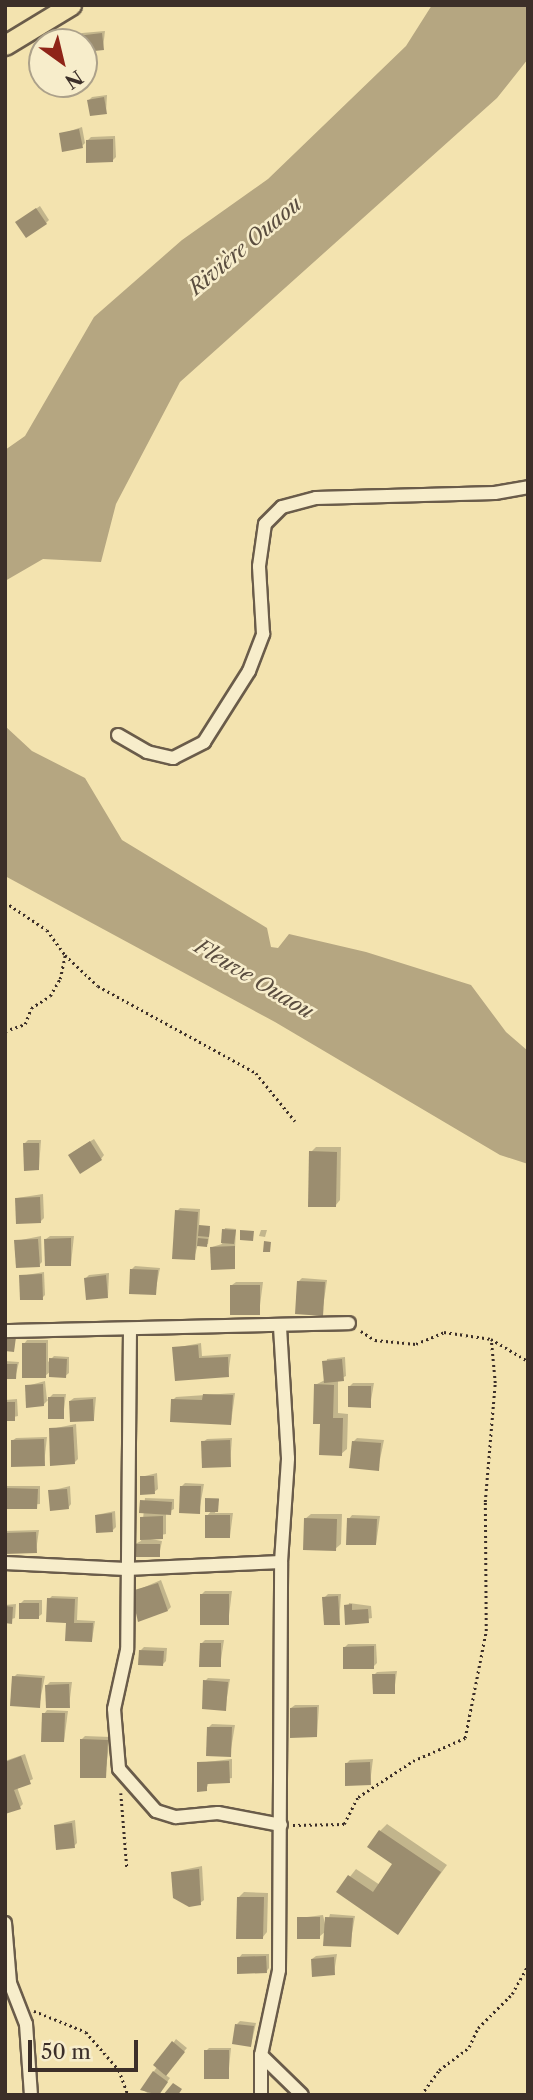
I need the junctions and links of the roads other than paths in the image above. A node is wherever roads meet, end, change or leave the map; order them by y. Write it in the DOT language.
graph roads {
  1 [pos="71,5"];
  2 [pos="5,46"];
  3 [pos="528,487"];
  4 [pos="118,735"];
  5 [pos="349,1323"];
  6 [pos="280,1326"];
  7 [pos="130,1329"];
  8 [pos="5,1331"];
  9 [pos="281,1562"];
  10 [pos="5,1563"];
  11 [pos="126,1569"];
  12 [pos="281,1825"];
  13 [pos="5,1923"];
  14 [pos="261,2055"];
  15 [pos="31,2095"];
  16 [pos="261,2095"];
  17 [pos="302,2095"];
  1 -- 2 [label="main road"];
  3 -- 4 [label="street"];
  5 -- 6 [label="street"];
  6 -- 7 [label="street"];
  6 -- 9 [label="street"];
  7 -- 8 [label="street"];
  7 -- 11 [label="street"];
  9 -- 11 [label="street"];
  9 -- 12 [label="street"];
  10 -- 11 [label="street"];
  11 -- 12 [label="street"];
  12 -- 14 [label="street"];
  13 -- 15 [label="street"];
  14 -- 16 [label="street"];
  14 -- 17 [label="street"];
}
